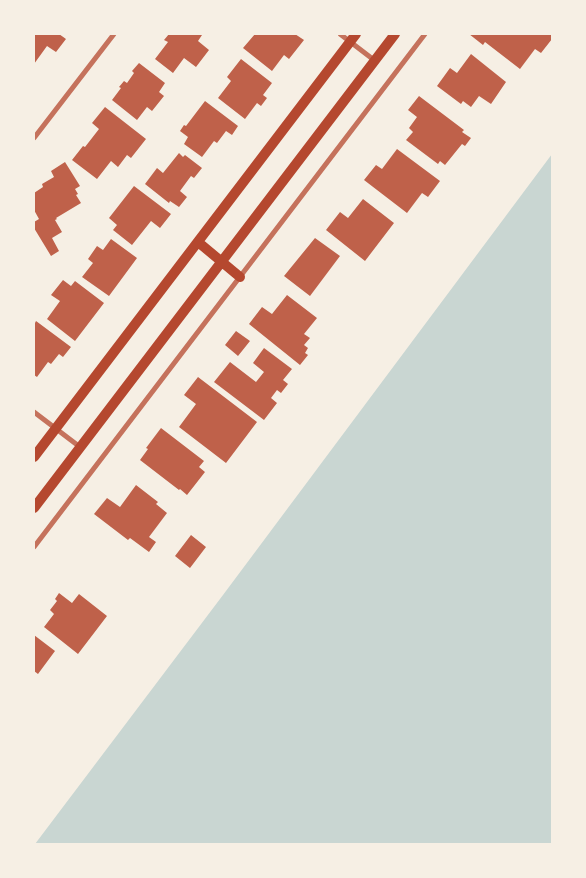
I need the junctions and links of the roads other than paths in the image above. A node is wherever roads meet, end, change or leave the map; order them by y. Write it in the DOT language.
graph roads {
  1 [pos="114,34"];
  2 [pos="340,34"];
  3 [pos="394,34"];
  4 [pos="425,34"];
  5 [pos="353,38"];
  6 [pos="374,60"];
  7 [pos="34,138"];
  8 [pos="198,242"];
  9 [pos="221,262"];
  10 [pos="240,277"];
  11 [pos="34,412"];
  12 [pos="55,428"];
  13 [pos="80,447"];
  14 [pos="34,457"];
  15 [pos="34,508"];
  16 [pos="34,547"];
  1 -- 7 [label="street"];
  2 -- 5 [label="street"];
  3 -- 6 [label="main road"];
  4 -- 10 [label="street"];
  5 -- 6 [label="street"];
  5 -- 8 [label="main road"];
  6 -- 9 [label="main road"];
  8 -- 9 [label="main road"];
  8 -- 12 [label="main road"];
  9 -- 10 [label="main road"];
  9 -- 13 [label="main road"];
  10 -- 16 [label="street"];
  11 -- 12 [label="street"];
  12 -- 13 [label="street"];
  12 -- 14 [label="main road"];
  13 -- 15 [label="main road"];
}
